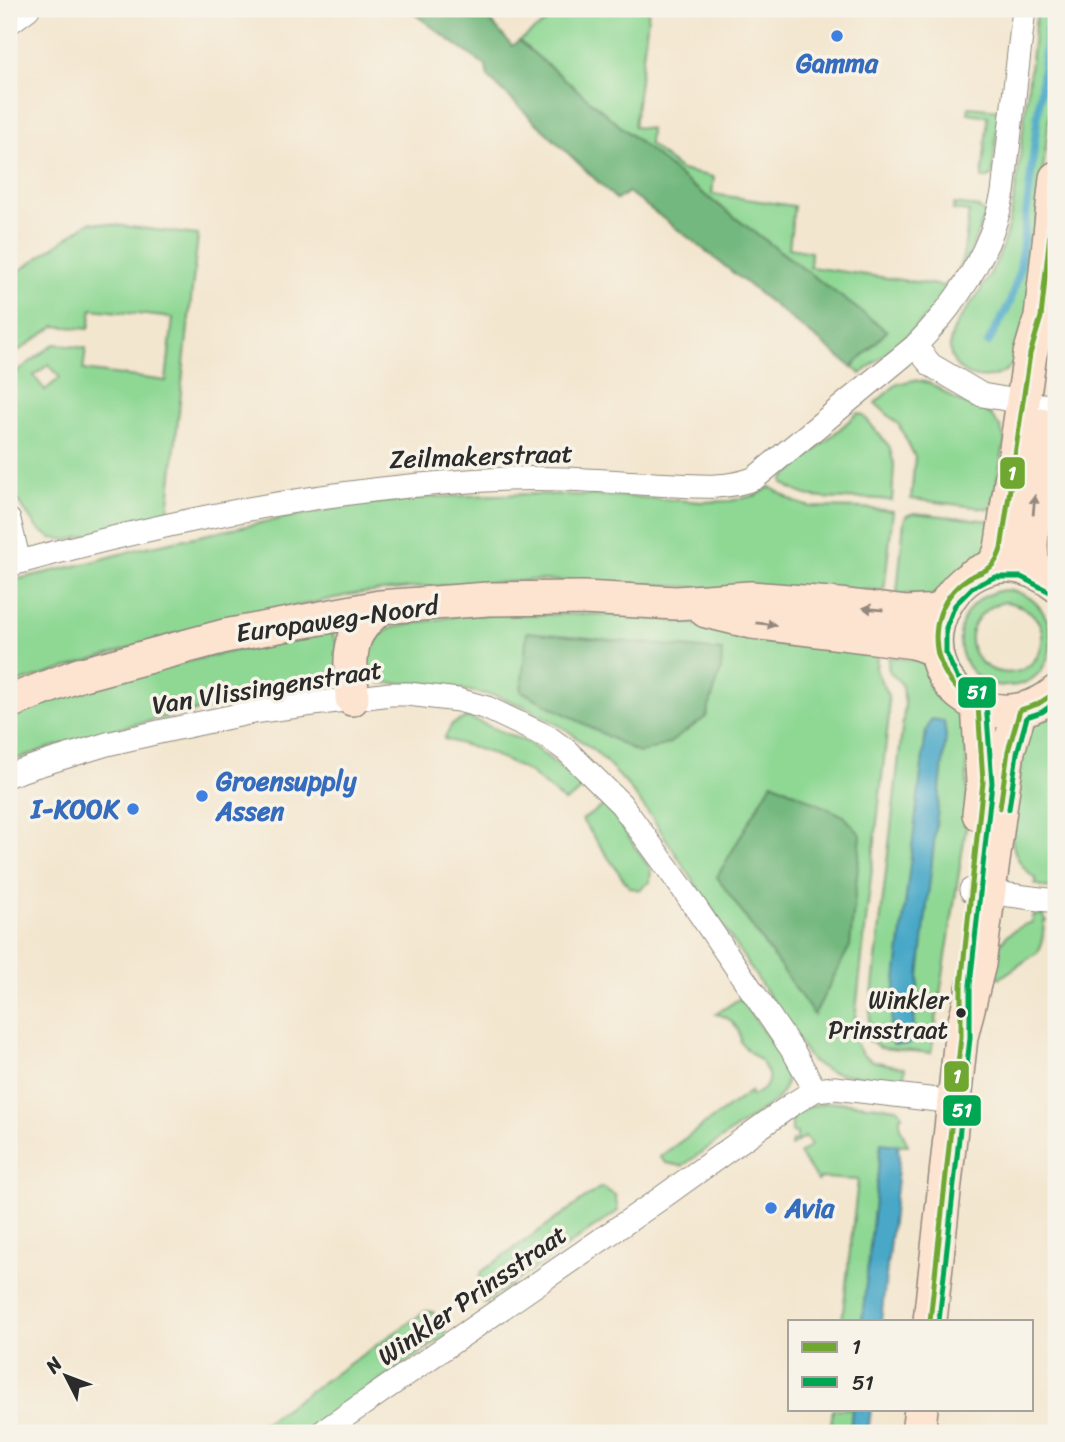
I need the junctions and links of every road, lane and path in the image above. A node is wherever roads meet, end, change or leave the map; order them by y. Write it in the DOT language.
graph roads {
  1 [pos="28,9"];
  2 [pos="1024,9"];
  3 [pos="9,23"];
  4 [pos="1056,178"];
  5 [pos="915,345"];
  6 [pos="1041,404"];
  7 [pos="9,520"];
  8 [pos="14,563"];
  9 [pos="991,568"];
  10 [pos="1046,579"];
  11 [pos="676,603"];
  12 [pos="380,607"];
  13 [pos="941,611"];
  14 [pos="936,650"];
  15 [pos="1056,692"];
  16 [pos="352,699"];
  17 [pos="9,702"];
  18 [pos="978,705"];
  19 [pos="1020,710"];
  20 [pos="9,775"];
  21 [pos="980,891"];
  22 [pos="1056,901"];
  23 [pos="815,1090"];
  24 [pos="954,1102"];
  25 [pos="930,1320"];
  26 [pos="921,1410"];
  27 [pos="325,1432"];
  28 [pos="918,1433"];
  1 -- 3 [label="street"];
  2 -- 5 [label="street, Zeilmakerstraat"];
  4 -- 6 [label="main road"];
  5 -- 6 [label="street"];
  5 -- 8 [label="street, Zeilmakerstraat"];
  6 -- 9 [label="main road"];
  10 -- 6 [label="main road, one-way"];
  7 -- 8 [label="street"];
  9 -- 10 [label="main road"];
  9 -- 13 [label="main road"];
  11 -- 12 [label="main road, Europaweg-Noord"];
  13 -- 11 [label="main road, Europaweg-Noord, one-way"];
  11 -- 14 [label="main road, Europaweg-Noord, one-way"];
  12 -- 16 [label="main road"];
  12 -- 17 [label="main road, Europaweg-Noord"];
  13 -- 14 [label="main road"];
  14 -- 18 [label="main road"];
  15 -- 19 [label="main road"];
  16 -- 20 [label="street, Van Vlissingenstraat"];
  16 -- 23 [label="street, Van Vlissingenstraat"];
  18 -- 19 [label="main road"];
  18 -- 21 [label="main road"];
  19 -- 21 [label="main road"];
  21 -- 22 [label="street"];
  21 -- 24 [label="main road"];
  23 -- 24 [label="street"];
  23 -- 27 [label="street, Winkler Prinsstraat"];
  24 -- 25 [label="main road"];
  26 -- 28 [label="main road"];
}
